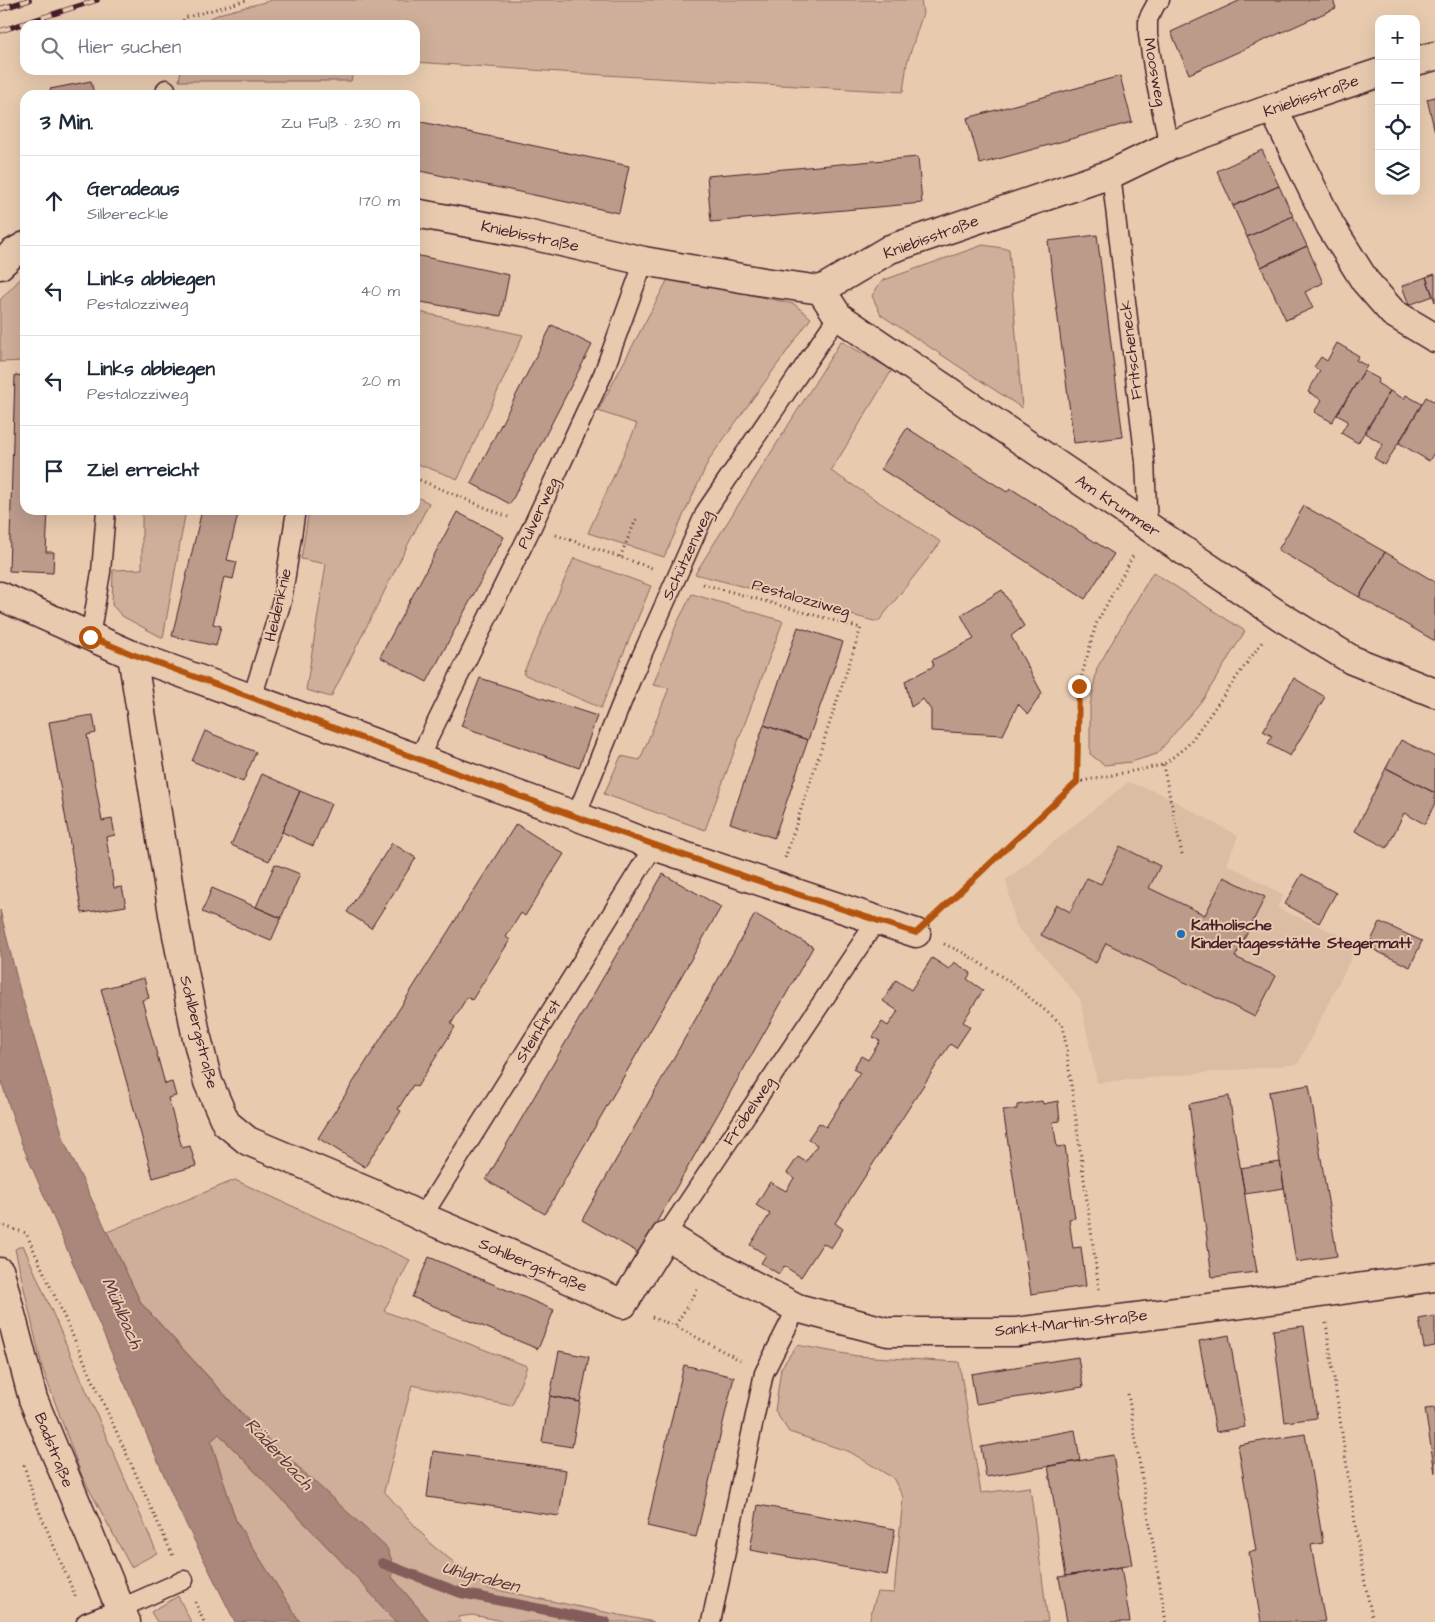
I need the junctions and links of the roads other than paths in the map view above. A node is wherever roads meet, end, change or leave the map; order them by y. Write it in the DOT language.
graph roads {
  1 [pos="1160,0"];
  2 [pos="1435,56"];
  3 [pos="1420,60"];
  4 [pos="1375,74"];
  5 [pos="1273,108"];
  6 [pos="1170,146"];
  7 [pos="1111,174"];
  8 [pos="420,214"];
  9 [pos="20,249"];
  10 [pos="644,261"];
  11 [pos="0,265"];
  12 [pos="822,290"];
  13 [pos="838,316"];
  14 [pos="1435,338"];
  15 [pos="106,515"];
  16 [pos="295,515"];
  17 [pos="1148,527"];
  18 [pos="0,596"];
  19 [pos="90,637"];
  20 [pos="132,654"];
  21 [pos="1435,694"];
  22 [pos="252,698"];
  23 [pos="418,760"];
  24 [pos="576,816"];
  25 [pos="654,846"];
  26 [pos="876,920"];
  27 [pos="916,933"];
  28 [pos="422,1217"];
  29 [pos="666,1235"];
  30 [pos="0,1272"];
  31 [pos="1435,1277"];
  32 [pos="623,1304"];
  33 [pos="797,1308"];
  34 [pos="184,1580"];
  35 [pos="122,1616"];
  36 [pos="86,1622"];
  37 [pos="711,1622"];
  1 -- 6 [label="lane, Moosweg"];
  2 -- 3 [label="street"];
  4 -- 5 [label="street, Kniebisstraße"];
  5 -- 6 [label="street, Kniebisstraße"];
  5 -- 14 [label="street"];
  6 -- 7 [label="street, Kniebisstraße"];
  7 -- 12 [label="street, Kniebisstraße"];
  7 -- 17 [label="lane, Fritscheneck"];
  8 -- 10 [label="street, Kniebisstraße"];
  9 -- 11 [label="street"];
  10 -- 12 [label="street, Kniebisstraße"];
  10 -- 23 [label="lane, Pulverweg"];
  12 -- 13 [label="street, Am Krummer"];
  13 -- 17 [label="street, Am Krummer"];
  13 -- 24 [label="lane, Schützenweg"];
  15 -- 19 [label="lane"];
  16 -- 22 [label="lane, Heidenknie"];
  17 -- 21 [label="street, Am Krummer"];
  18 -- 19 [label="street"];
  19 -- 20 [label="street"];
  20 -- 22 [label="street"];
  20 -- 28 [label="street, Sohlbergstraße"];
  22 -- 23 [label="street"];
  23 -- 24 [label="street"];
  24 -- 25 [label="street"];
  25 -- 26 [label="street"];
  25 -- 28 [label="lane, Steinfirst"];
  26 -- 27 [label="street"];
  26 -- 29 [label="lane, Fröbelweg"];
  28 -- 32 [label="street, Sohlbergstraße"];
  29 -- 32 [label="street, Fröbelweg"];
  29 -- 33 [label="street, Sankt-Martin-Straße"];
  30 -- 35 [label="street, Badstraße"];
  31 -- 33 [label="street, Sankt-Martin-Straße"];
  33 -- 37 [label="lane"];
  34 -- 35 [label="lane"];
  35 -- 36 [label="lane"];
}
